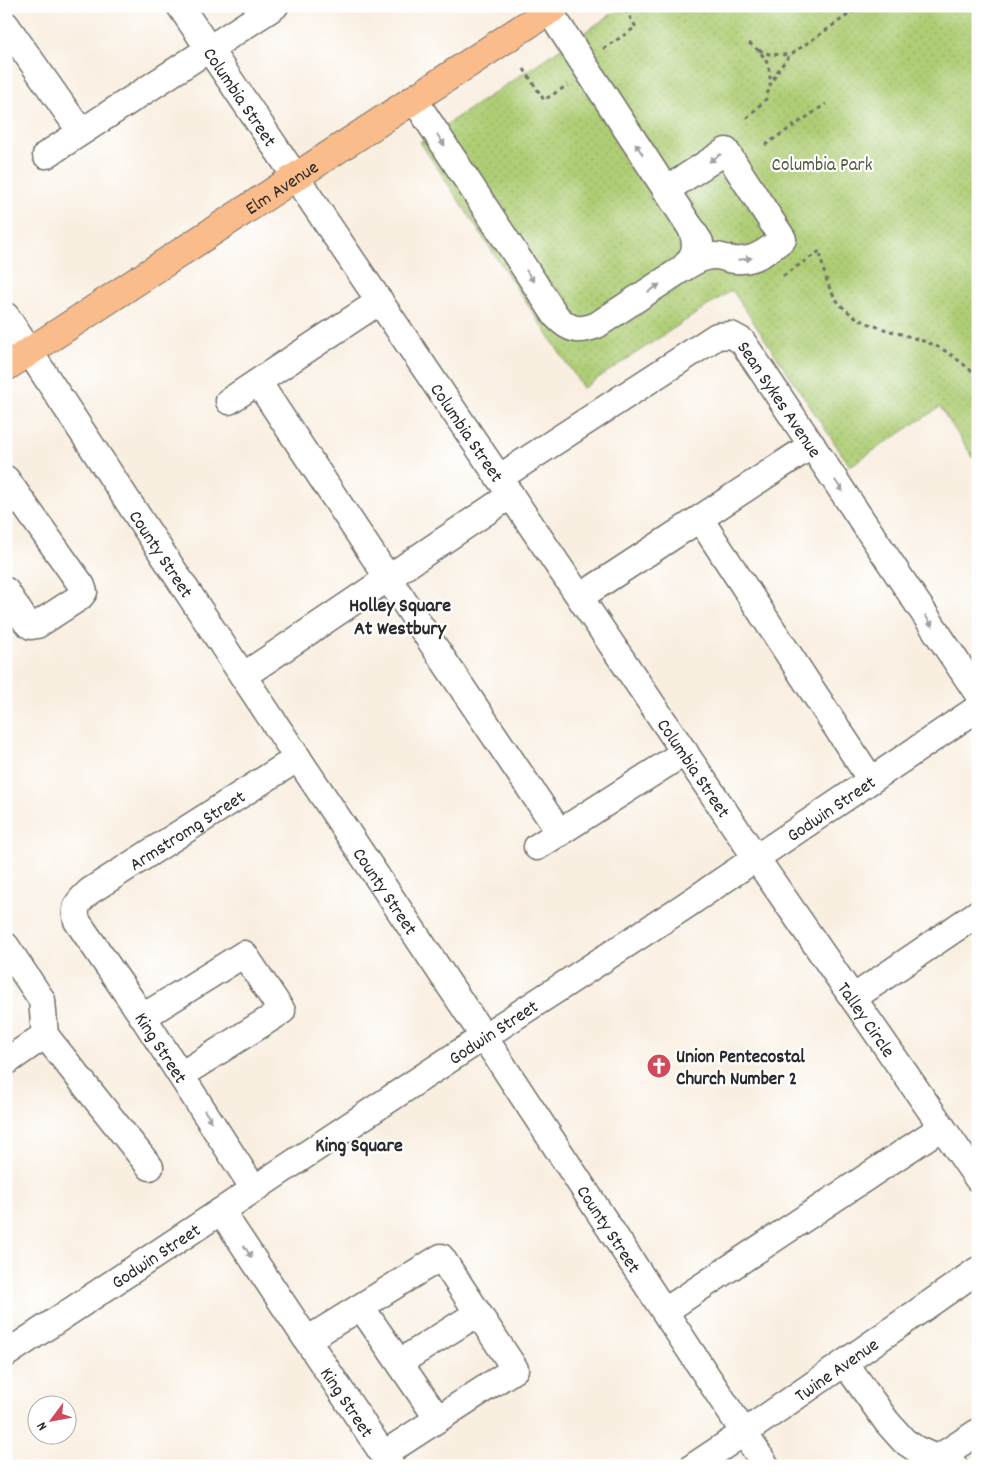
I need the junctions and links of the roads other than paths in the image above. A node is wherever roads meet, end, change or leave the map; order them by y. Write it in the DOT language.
graph roads {
  1 [pos="180,6"];
  2 [pos="275,6"];
  3 [pos="550,8"];
  4 [pos="6,25"];
  5 [pos="209,49"];
  6 [pos="414,99"];
  7 [pos="81,132"];
  8 [pos="46,155"];
  9 [pos="296,176"];
  10 [pos="666,190"];
  11 [pos="691,228"];
  12 [pos="709,256"];
  13 [pos="682,269"];
  14 [pos="380,301"];
  15 [pos="6,316"];
  16 [pos="30,350"];
  17 [pos="6,366"];
  18 [pos="258,382"];
  19 [pos="229,401"];
  20 [pos="812,445"];
  21 [pos="505,486"];
  22 [pos="11,495"];
  23 [pos="700,519"];
  24 [pos="388,578"];
  25 [pos="6,591"];
  26 [pos="580,598"];
  27 [pos="243,676"];
  28 [pos="978,694"];
  29 [pos="978,708"];
  30 [pos="685,752"];
  31 [pos="298,758"];
  32 [pos="870,780"];
  33 [pos="560,832"];
  34 [pos="537,848"];
  35 [pos="756,858"];
  36 [pos="78,904"];
  37 [pos="978,913"];
  38 [pos="6,946"];
  39 [pos="853,998"];
  40 [pos="143,1017"];
  41 [pos="45,1035"];
  42 [pos="484,1037"];
  43 [pos="6,1062"];
  44 [pos="181,1075"];
  45 [pos="942,1127"];
  46 [pos="150,1167"];
  47 [pos="978,1179"];
  48 [pos="254,1189"];
  49 [pos="222,1211"];
  50 [pos="978,1270"];
  51 [pos="361,1307"];
  52 [pos="664,1311"];
  53 [pos="478,1313"];
  54 [pos="307,1340"];
  55 [pos="6,1354"];
  56 [pos="400,1362"];
  57 [pos="845,1363"];
  58 [pos="438,1419"];
  59 [pos="745,1432"];
  60 [pos="978,1432"];
  61 [pos="387,1460"];
  62 [pos="946,1462"];
  63 [pos="694,1466"];
  64 [pos="766,1466"];
  1 -- 5 [label="street, Columbia Street"];
  2 -- 5 [label="street"];
  3 -- 6 [label="main road, Elm Avenue"];
  10 -- 3 [label="street, one-way"];
  4 -- 7 [label="street"];
  5 -- 7 [label="street"];
  5 -- 9 [label="street, Columbia Street"];
  6 -- 9 [label="main road, Elm Avenue"];
  6 -- 13 [label="street, one-way"];
  7 -- 8 [label="street"];
  9 -- 14 [label="street, Columbia Street"];
  9 -- 16 [label="main road, Elm Avenue"];
  10 -- 11 [label="street"];
  12 -- 10 [label="street, one-way"];
  11 -- 12 [label="street"];
  11 -- 13 [label="street"];
  12 -- 13 [label="street"];
  14 -- 18 [label="street"];
  14 -- 21 [label="street, Columbia Street"];
  15 -- 16 [label="street, County Street"];
  16 -- 17 [label="main road, Elm Avenue"];
  16 -- 27 [label="street, County Street"];
  18 -- 19 [label="street"];
  18 -- 24 [label="street"];
  20 -- 21 [label="street, Sean Sykes Avenue"];
  20 -- 23 [label="street"];
  20 -- 28 [label="street, Sean Sykes Avenue, one-way"];
  21 -- 24 [label="street, Sean Sykes Avenue"];
  21 -- 26 [label="street, Columbia Street"];
  22 -- 25 [label="street"];
  23 -- 26 [label="street"];
  23 -- 32 [label="street"];
  24 -- 27 [label="street, Sean Sykes Avenue"];
  24 -- 33 [label="street"];
  26 -- 30 [label="street, Columbia Street"];
  27 -- 31 [label="street, County Street"];
  29 -- 32 [label="street, Godwin Street"];
  30 -- 33 [label="street"];
  30 -- 35 [label="street, Columbia Street"];
  31 -- 36 [label="street, Armstromg Street"];
  31 -- 42 [label="street, County Street"];
  32 -- 35 [label="street, Godwin Street"];
  33 -- 34 [label="street"];
  35 -- 39 [label="street, Talley Circle"];
  35 -- 42 [label="street, Godwin Street"];
  36 -- 40 [label="street, King Street"];
  37 -- 39 [label="street"];
  38 -- 41 [label="street"];
  39 -- 45 [label="street, Talley Circle"];
  40 -- 44 [label="street, King Street"];
  40 -- 44 [label="street"];
  41 -- 43 [label="street"];
  41 -- 46 [label="street"];
  42 -- 48 [label="street, Godwin Street"];
  42 -- 52 [label="street, County Street"];
  44 -- 48 [label="street, King Street, one-way"];
  45 -- 47 [label="street, Talley Circle"];
  45 -- 52 [label="street"];
  48 -- 49 [label="street, Godwin Street"];
  49 -- 54 [label="street, King Street, one-way"];
  49 -- 55 [label="street, Godwin Street"];
  50 -- 57 [label="street, Twine Avenue"];
  51 -- 53 [label="street"];
  51 -- 54 [label="street"];
  51 -- 56 [label="street"];
  52 -- 59 [label="street, County Street"];
  53 -- 56 [label="street"];
  53 -- 58 [label="street"];
  54 -- 61 [label="street, King Street"];
  56 -- 58 [label="street"];
  57 -- 59 [label="street, Twine Avenue"];
  57 -- 62 [label="street"];
  58 -- 61 [label="street"];
  59 -- 63 [label="street, Twine Avenue"];
  59 -- 64 [label="street, County Street"];
  60 -- 62 [label="street"];
}
